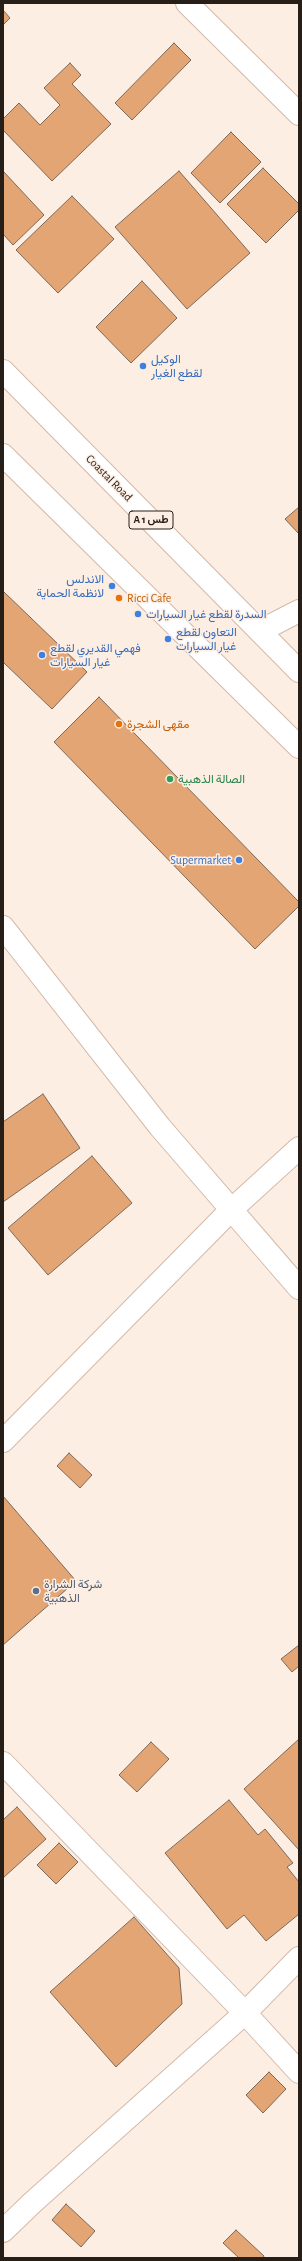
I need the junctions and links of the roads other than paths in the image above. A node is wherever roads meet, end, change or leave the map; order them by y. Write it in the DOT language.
graph roads {
  1 [pos="187,3"];
  2 [pos="299,114"];
  3 [pos="3,370"];
  4 [pos="3,455"];
  5 [pos="299,611"];
  6 [pos="260,631"];
  7 [pos="299,670"];
  8 [pos="299,747"];
  9 [pos="3,927"];
  10 [pos="299,1148"];
  11 [pos="230,1211"];
  12 [pos="299,1288"];
  13 [pos="3,1441"];
  14 [pos="3,1763"];
  15 [pos="299,1958"];
  16 [pos="245,2013"];
  17 [pos="299,2072"];
  18 [pos="3,2231"];
  1 -- 2 [label="main road"];
  3 -- 6 [label="main road, Coastal Road / A 1 طس"];
  4 -- 8 [label="main road"];
  5 -- 6 [label="main road"];
  6 -- 7 [label="main road, Coastal Road / A 1 طس"];
  9 -- 11 [label="main road"];
  10 -- 11 [label="main road"];
  11 -- 12 [label="main road"];
  11 -- 13 [label="main road"];
  14 -- 16 [label="main road"];
  15 -- 16 [label="main road"];
  16 -- 17 [label="main road"];
  16 -- 18 [label="main road"];
}
